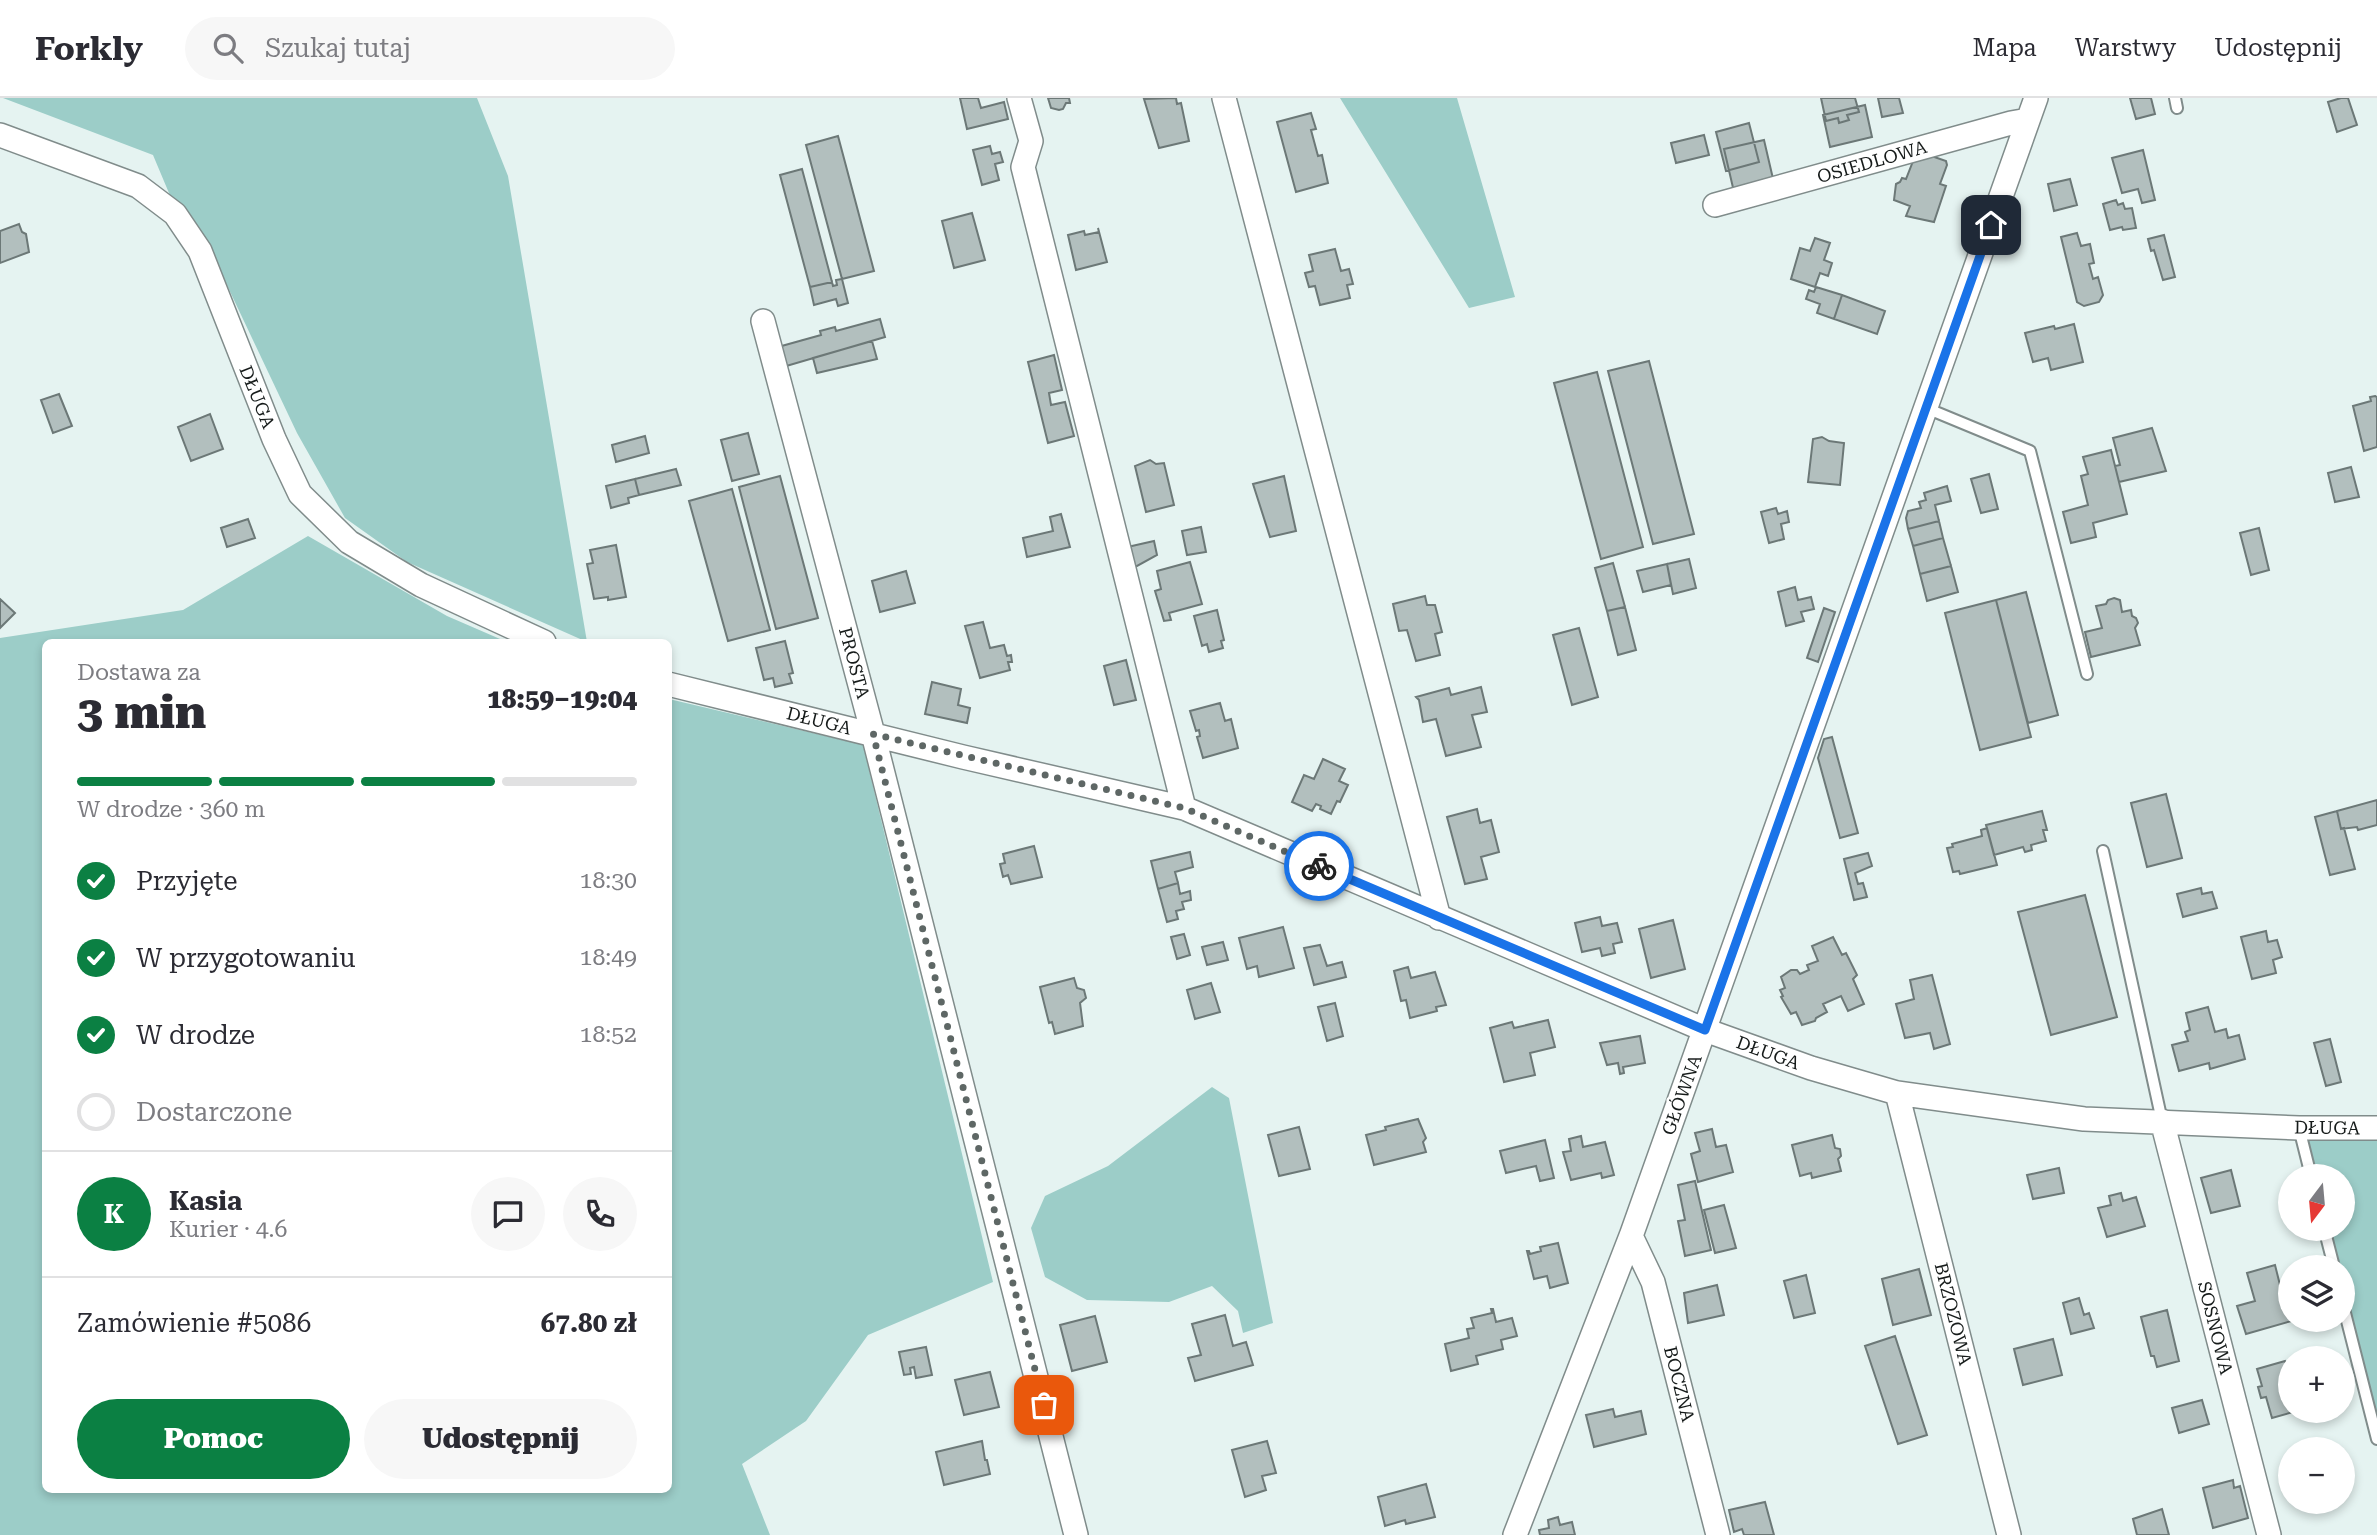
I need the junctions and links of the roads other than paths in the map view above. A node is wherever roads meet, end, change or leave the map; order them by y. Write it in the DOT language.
graph roads {
  1 [pos="1018,98"];
  2 [pos="1224,98"];
  3 [pos="2036,98"];
  4 [pos="2028,120"];
  5 [pos="0,135"];
  6 [pos="1715,205"];
  7 [pos="763,321"];
  8 [pos="1926,408"];
  9 [pos="538,639"];
  10 [pos="2087,674"];
  11 [pos="672,685"];
  12 [pos="873,734"];
  13 [pos="1184,808"];
  14 [pos="2103,851"];
  15 [pos="1439,918"];
  16 [pos="1705,1030"];
  17 [pos="1897,1093"];
  18 [pos="2162,1121"];
  19 [pos="2299,1128"];
  20 [pos="2377,1128"];
  21 [pos="2308,1164"];
  22 [pos="1631,1236"];
  23 [pos="2350,1332"];
  24 [pos="2377,1439"];
  25 [pos="1076,1535"];
  26 [pos="1515,1535"];
  27 [pos="1718,1535"];
  28 [pos="2009,1535"];
  29 [pos="2269,1535"];
  1 -- 13 [label="street"];
  2 -- 15 [label="street"];
  3 -- 4 [label="street, GŁÓWNA"];
  4 -- 6 [label="street, OSIEDLOWA"];
  4 -- 8 [label="street, GŁÓWNA"];
  5 -- 9 [label="street, DŁUGA"];
  7 -- 12 [label="street, PROSTA"];
  8 -- 10 [label="lane"];
  8 -- 16 [label="street, GŁÓWNA"];
  11 -- 12 [label="street, DŁUGA"];
  12 -- 13 [label="street, DŁUGA"];
  12 -- 25 [label="street, PROSTA"];
  13 -- 15 [label="street, DŁUGA"];
  14 -- 18 [label="lane"];
  15 -- 16 [label="street, DŁUGA"];
  16 -- 17 [label="street, DŁUGA"];
  16 -- 22 [label="street, GŁÓWNA"];
  17 -- 18 [label="street, DŁUGA"];
  17 -- 28 [label="street, BRZOZOWA"];
  18 -- 19 [label="street, DŁUGA"];
  18 -- 29 [label="street, SOSNOWA"];
  19 -- 20 [label="street, DŁUGA"];
  19 -- 21 [label="lane"];
  22 -- 26 [label="street, GŁÓWNA"];
  22 -- 27 [label="street, BOCZNA"];
  23 -- 24 [label="lane"];
}
